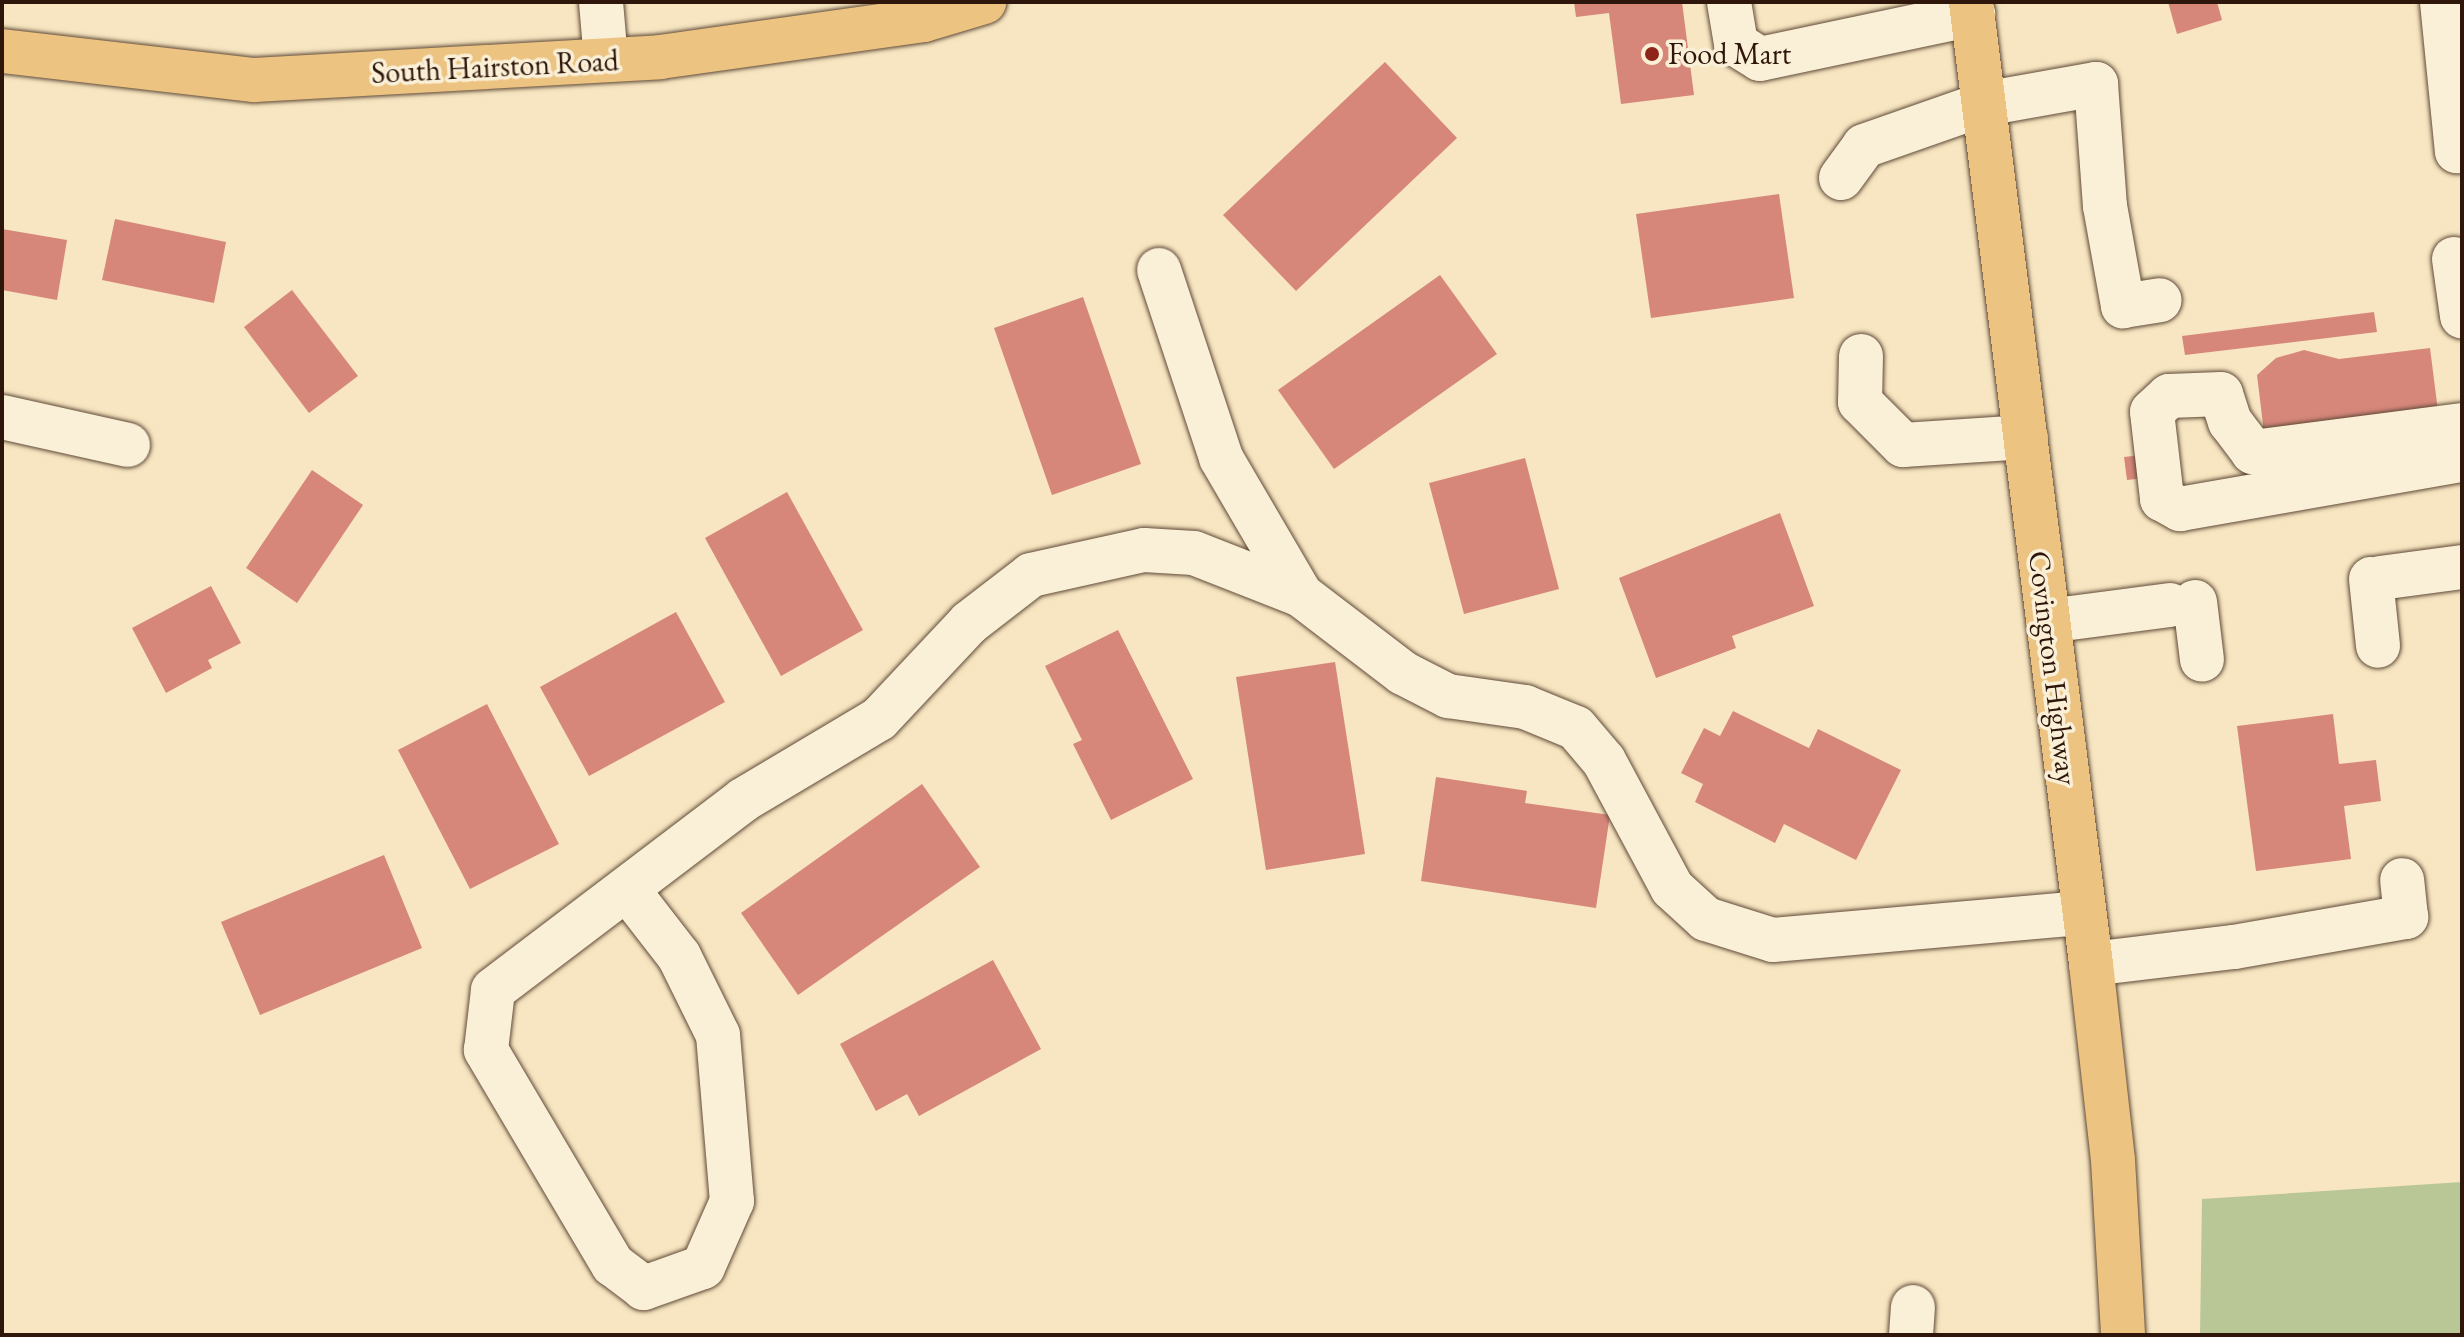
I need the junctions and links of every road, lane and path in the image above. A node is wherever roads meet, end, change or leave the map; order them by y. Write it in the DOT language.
graph roads {
  1 [pos="601,2"];
  2 [pos="984,2"];
  3 [pos="1729,2"];
  4 [pos="1972,8"];
  5 [pos="2432,18"];
  6 [pos="2,51"];
  7 [pos="606,60"];
  8 [pos="1984,104"];
  9 [pos="2462,150"];
  10 [pos="1841,178"];
  11 [pos="2454,259"];
  12 [pos="1159,270"];
  13 [pos="2160,300"];
  14 [pos="2462,316"];
  15 [pos="1861,356"];
  16 [pos="2,417"];
  17 [pos="2462,425"];
  18 [pos="2026,437"];
  19 [pos="128,445"];
  20 [pos="2462,460"];
  21 [pos="2462,567"];
  22 [pos="1301,595"];
  23 [pos="2048,621"];
  24 [pos="2378,646"];
  25 [pos="2202,660"];
  26 [pos="2402,880"];
  27 [pos="627,889"];
  28 [pos="2083,913"];
  29 [pos="2091,964"];
  30 [pos="2123,1335"];
  1 -- 7 [label="street"];
  2 -- 7 [label="main road, South Hairston Road"];
  3 -- 4 [label="street"];
  4 -- 8 [label="main road, Covington Highway"];
  5 -- 9 [label="street"];
  6 -- 7 [label="main road, South Hairston Road"];
  8 -- 10 [label="street"];
  8 -- 13 [label="street"];
  8 -- 18 [label="main road, Covington Highway"];
  11 -- 14 [label="street"];
  12 -- 22 [label="street"];
  15 -- 18 [label="street"];
  16 -- 19 [label="street"];
  17 -- 20 [label="street"];
  18 -- 23 [label="main road, Covington Highway"];
  21 -- 24 [label="street"];
  22 -- 27 [label="street"];
  22 -- 28 [label="street"];
  23 -- 25 [label="street"];
  23 -- 28 [label="main road, Covington Highway"];
  26 -- 29 [label="street"];
  27 -- 27 [label="street"];
  28 -- 29 [label="main road, Covington Highway"];
  29 -- 30 [label="main road, Covington Highway"];
}
